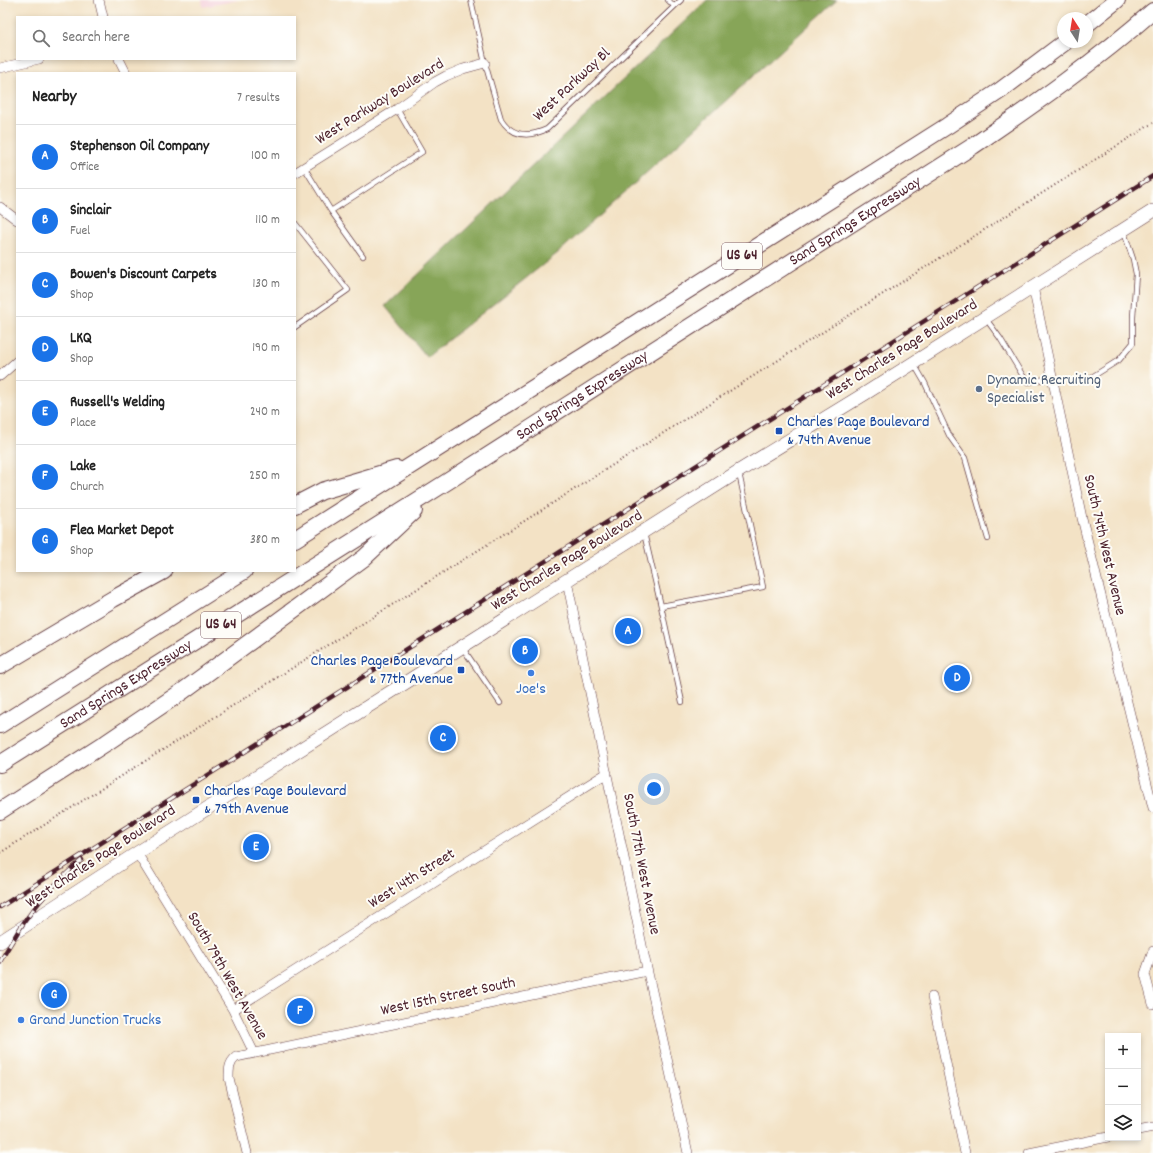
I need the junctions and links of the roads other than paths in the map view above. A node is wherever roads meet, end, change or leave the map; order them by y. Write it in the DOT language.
graph roads {
  1 [pos="98,0"];
  2 [pos="471,0"];
  3 [pos="668,0"];
  4 [pos="681,0"];
  5 [pos="1117,0"];
  6 [pos="674,6"];
  7 [pos="1153,11"];
  8 [pos="103,16"];
  9 [pos="1093,19"];
  10 [pos="1057,48"];
  11 [pos="35,60"];
  12 [pos="120,60"];
  13 [pos="485,63"];
  14 [pos="0,68"];
  15 [pos="126,72"];
  16 [pos="397,109"];
  17 [pos="304,168"];
  18 [pos="296,172"];
  19 [pos="0,207"];
  20 [pos="331,211"];
  21 [pos="1153,211"];
  22 [pos="16,219"];
  23 [pos="296,224"];
  24 [pos="1123,230"];
  25 [pos="363,256"];
  26 [pos="1034,287"];
  27 [pos="985,318"];
  28 [pos="296,326"];
  29 [pos="16,362"];
  30 [pos="914,363"];
  31 [pos="0,376"];
  32 [pos="1052,378"];
  33 [pos="1087,380"];
  34 [pos="415,463"];
  35 [pos="739,471"];
  36 [pos="442,485"];
  37 [pos="296,505"];
  38 [pos="644,533"];
  39 [pos="296,538"];
  40 [pos="988,539"];
  41 [pos="162,572"];
  42 [pos="242,572"];
  43 [pos="567,580"];
  44 [pos="661,606"];
  45 [pos="462,647"];
  46 [pos="0,666"];
  47 [pos="682,702"];
  48 [pos="500,703"];
  49 [pos="0,725"];
  50 [pos="0,764"];
  51 [pos="607,772"];
  52 [pos="1153,808"];
  53 [pos="0,811"];
  54 [pos="137,853"];
  55 [pos="0,942"];
  56 [pos="1153,951"];
  57 [pos="647,971"];
  58 [pos="932,997"];
  59 [pos="1153,1004"];
  60 [pos="233,1010"];
  61 [pos="254,1053"];
  62 [pos="1153,1127"];
  63 [pos="1141,1129"];
  64 [pos="1105,1138"];
  65 [pos="247,1153"];
  66 [pos="688,1153"];
  67 [pos="965,1153"];
  68 [pos="1029,1153"];
  1 -- 8 [label="street"];
  2 -- 13 [label="lane, West Parkway Bl"];
  3 -- 6 [label="lane"];
  4 -- 6 [label="lane, West Parkway Bl"];
  5 -- 9 [label="highway"];
  6 -- 13 [label="lane, West Parkway Bl"];
  7 -- 36 [label="highway, Sand Springs Expressway / US 64"];
  10 -- 34 [label="highway, Sand Springs Expressway / US 64"];
  11 -- 14 [label="street"];
  12 -- 15 [label="street"];
  13 -- 16 [label="street, West Parkway Boulevard"];
  16 -- 17 [label="street, West Parkway Boulevard"];
  16 -- 20 [label="lane"];
  17 -- 18 [label="street, West Parkway Boulevard"];
  17 -- 20 [label="lane"];
  19 -- 22 [label="street"];
  20 -- 25 [label="lane"];
  21 -- 24 [label="main road, West Charles Page Boulevard"];
  23 -- 28 [label="lane"];
  24 -- 26 [label="main road, West Charles Page Boulevard"];
  24 -- 33 [label="lane"];
  26 -- 27 [label="main road, West Charles Page Boulevard"];
  26 -- 32 [label="street, South 74th West Avenue"];
  27 -- 30 [label="main road, West Charles Page Boulevard"];
  27 -- 32 [label="lane"];
  29 -- 31 [label="street"];
  30 -- 35 [label="main road, West Charles Page Boulevard"];
  30 -- 40 [label="lane"];
  32 -- 52 [label="street, South 74th West Avenue"];
  34 -- 37 [label="highway"];
  34 -- 39 [label="highway, Sand Springs Expressway / US 64"];
  35 -- 38 [label="main road, West Charles Page Boulevard"];
  35 -- 44 [label="lane"];
  36 -- 50 [label="highway, Sand Springs Expressway / US 64"];
  36 -- 53 [label="highway"];
  38 -- 43 [label="main road, West Charles Page Boulevard"];
  38 -- 44 [label="lane"];
  41 -- 46 [label="highway"];
  42 -- 49 [label="highway, Sand Springs Expressway / US 64"];
  43 -- 45 [label="main road, West Charles Page Boulevard"];
  43 -- 51 [label="street, South 77th West Avenue"];
  44 -- 47 [label="lane"];
  45 -- 48 [label="lane"];
  45 -- 54 [label="main road, West Charles Page Boulevard"];
  51 -- 57 [label="street, South 77th West Avenue"];
  51 -- 60 [label="street, West 14th Street"];
  54 -- 55 [label="main road, West Charles Page Boulevard"];
  54 -- 60 [label="street, South 79th West Avenue"];
  56 -- 59 [label="street"];
  57 -- 61 [label="street, West 15th Street South"];
  57 -- 66 [label="street, South 77th West Avenue"];
  58 -- 67 [label="street"];
  60 -- 61 [label="street, South 79th West Avenue"];
  61 -- 65 [label="street, South 79th West Avenue"];
  62 -- 63 [label="street"];
  64 -- 68 [label="street"];
}
